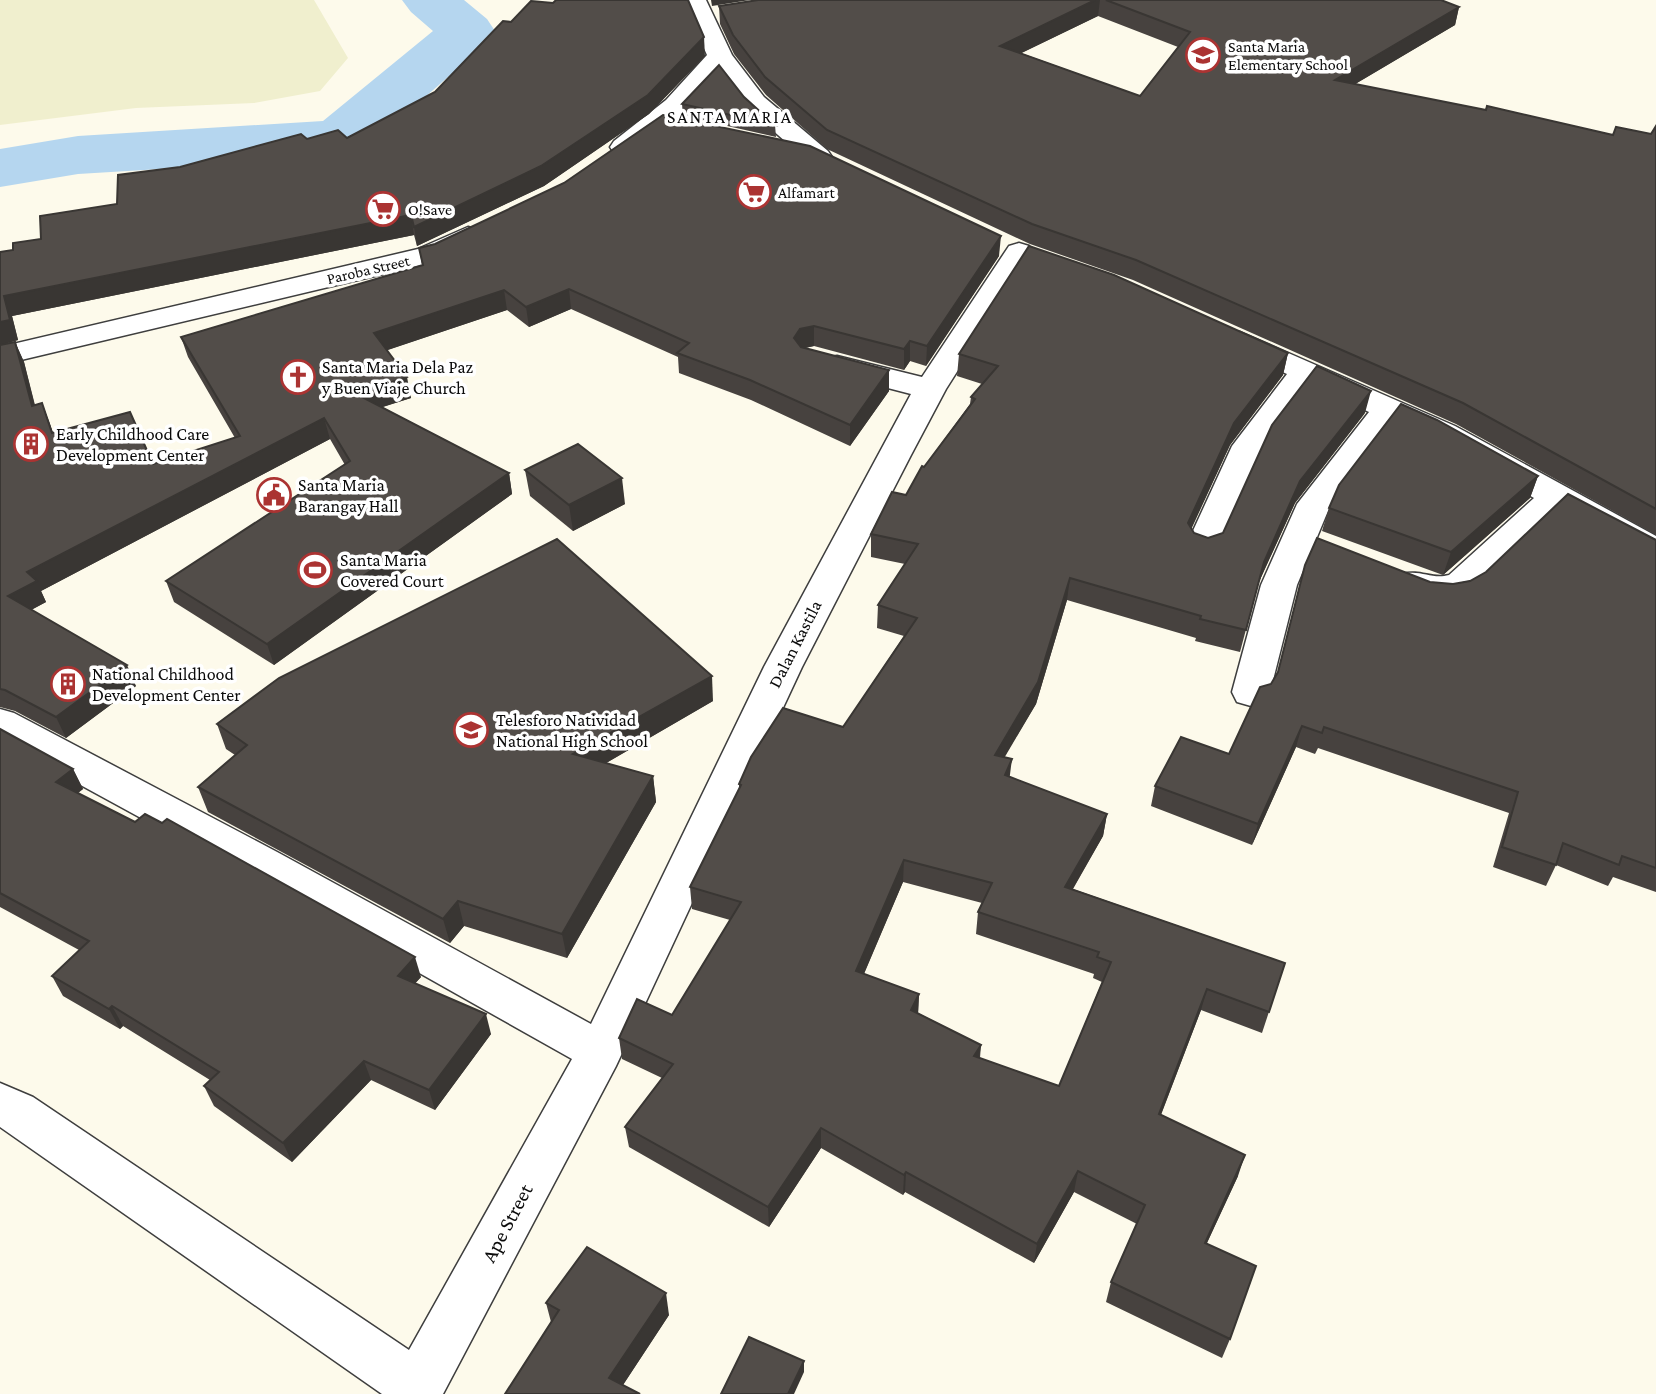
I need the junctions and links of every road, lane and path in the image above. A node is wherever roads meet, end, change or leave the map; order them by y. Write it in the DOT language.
graph roads {
  1 [pos="698,9"];
  2 [pos="726,14"];
  3 [pos="720,56"];
  4 [pos="766,145"];
  5 [pos="597,165"];
  6 [pos="497,222"];
  7 [pos="1019,251"];
  8 [pos="1220,332"];
  9 [pos="0,356"];
  10 [pos="813,358"];
  11 [pos="1306,371"];
  12 [pos="930,389"];
  13 [pos="1389,409"];
  14 [pos="1556,496"];
  15 [pos="1204,546"];
  16 [pos="1656,551"];
  17 [pos="1383,572"];
  18 [pos="1251,692"];
  19 [pos="0,723"];
  20 [pos="600,1052"];
  21 [pos="0,1104"];
  22 [pos="416,1391"];
  1 -- 2 [label="street"];
  1 -- 3 [label="street"];
  3 -- 4 [label="street"];
  3 -- 5 [label="street"];
  6 -- 9 [label="street, Paroba Street"];
  7 -- 12 [label="street, Dalan Kastila"];
  8 -- 11 [label="street"];
  10 -- 12 [label="street"];
  11 -- 13 [label="street"];
  11 -- 15 [label="street"];
  12 -- 20 [label="street, Dalan Kastila"];
  13 -- 14 [label="street"];
  13 -- 18 [label="street"];
  14 -- 16 [label="street"];
  14 -- 17 [label="street"];
  19 -- 20 [label="street"];
  20 -- 22 [label="street, Ape Street"];
  21 -- 22 [label="street"];
}
